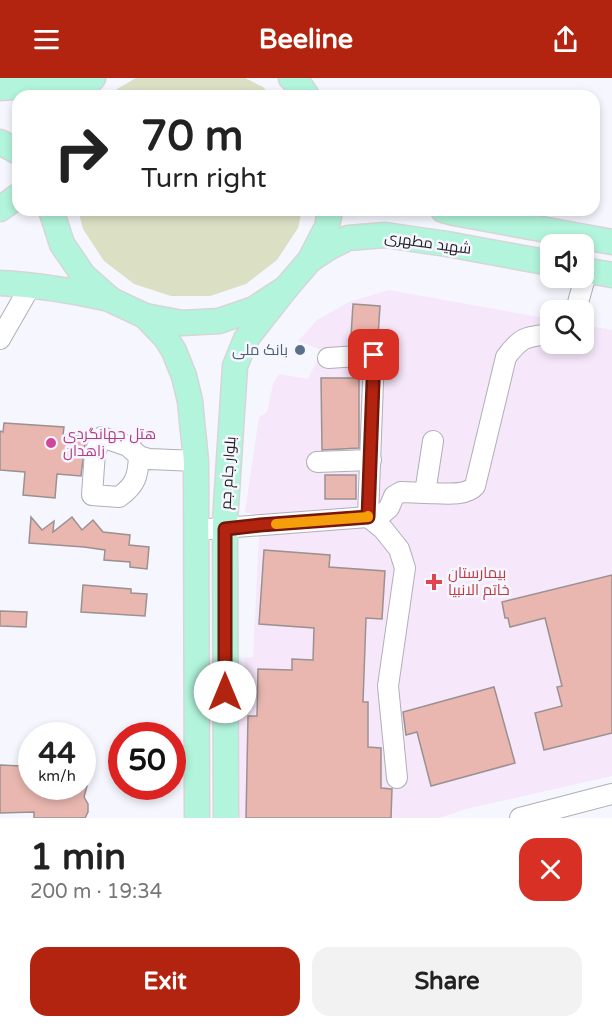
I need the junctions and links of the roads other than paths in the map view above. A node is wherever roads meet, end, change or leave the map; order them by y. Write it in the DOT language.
graph roads {
  1 [pos="70,78"];
  2 [pos="93,78"];
  3 [pos="291,78"];
  4 [pos="0,88"];
  5 [pos="82,90"];
  6 [pos="303,90"];
  7 [pos="53,216"];
  8 [pos="329,216"];
  9 [pos="470,216"];
  10 [pos="612,242"];
  11 [pos="310,260"];
  12 [pos="540,262"];
  13 [pos="594,272"];
  14 [pos="612,275"];
  15 [pos="0,283"];
  16 [pos="31,285"];
  17 [pos="286,288"];
  18 [pos="111,300"];
  19 [pos="145,316"];
  20 [pos="540,335"];
  21 [pos="0,339"];
  22 [pos="328,358"];
  23 [pos="434,441"];
  24 [pos="139,456"];
  25 [pos="371,460"];
  26 [pos="196,461"];
  27 [pos="317,462"];
  28 [pos="425,493"];
  29 [pos="368,517"];
  30 [pos="225,529"];
  31 [pos="196,530"];
  32 [pos="397,778"];
  33 [pos="612,794"];
  34 [pos="197,818"];
  35 [pos="226,818"];
  36 [pos="520,818"];
  1 -- 4 [label="main road"];
  2 -- 5 [label="main road"];
  3 -- 6 [label="main road"];
  7 -- 18 [label="main road"];
  8 -- 11 [label="main road"];
  9 -- 10 [label="main road"];
  11 -- 12 [label="main road, شهید مطهری"];
  11 -- 17 [label="main road"];
  13 -- 14 [label="main road"];
  15 -- 16 [label="main road"];
  16 -- 18 [label="main road"];
  16 -- 21 [label="street"];
  17 -- 19 [label="main road"];
  17 -- 30 [label="main road, بلوار جام جم"];
  18 -- 19 [label="main road"];
  19 -- 26 [label="main road, بلوار جام جم"];
  20 -- 28 [label="street"];
  22 -- 25 [label="street"];
  23 -- 28 [label="street"];
  24 -- 26 [label="street"];
  25 -- 27 [label="street"];
  25 -- 29 [label="street"];
  26 -- 31 [label="main road, بلوار جام جم"];
  28 -- 29 [label="street"];
  29 -- 30 [label="street"];
  29 -- 32 [label="street"];
  30 -- 31 [label="street"];
  30 -- 35 [label="main road, بلوار جام جم"];
  31 -- 34 [label="main road, بلوار جام جم"];
  33 -- 36 [label="street"];
}
